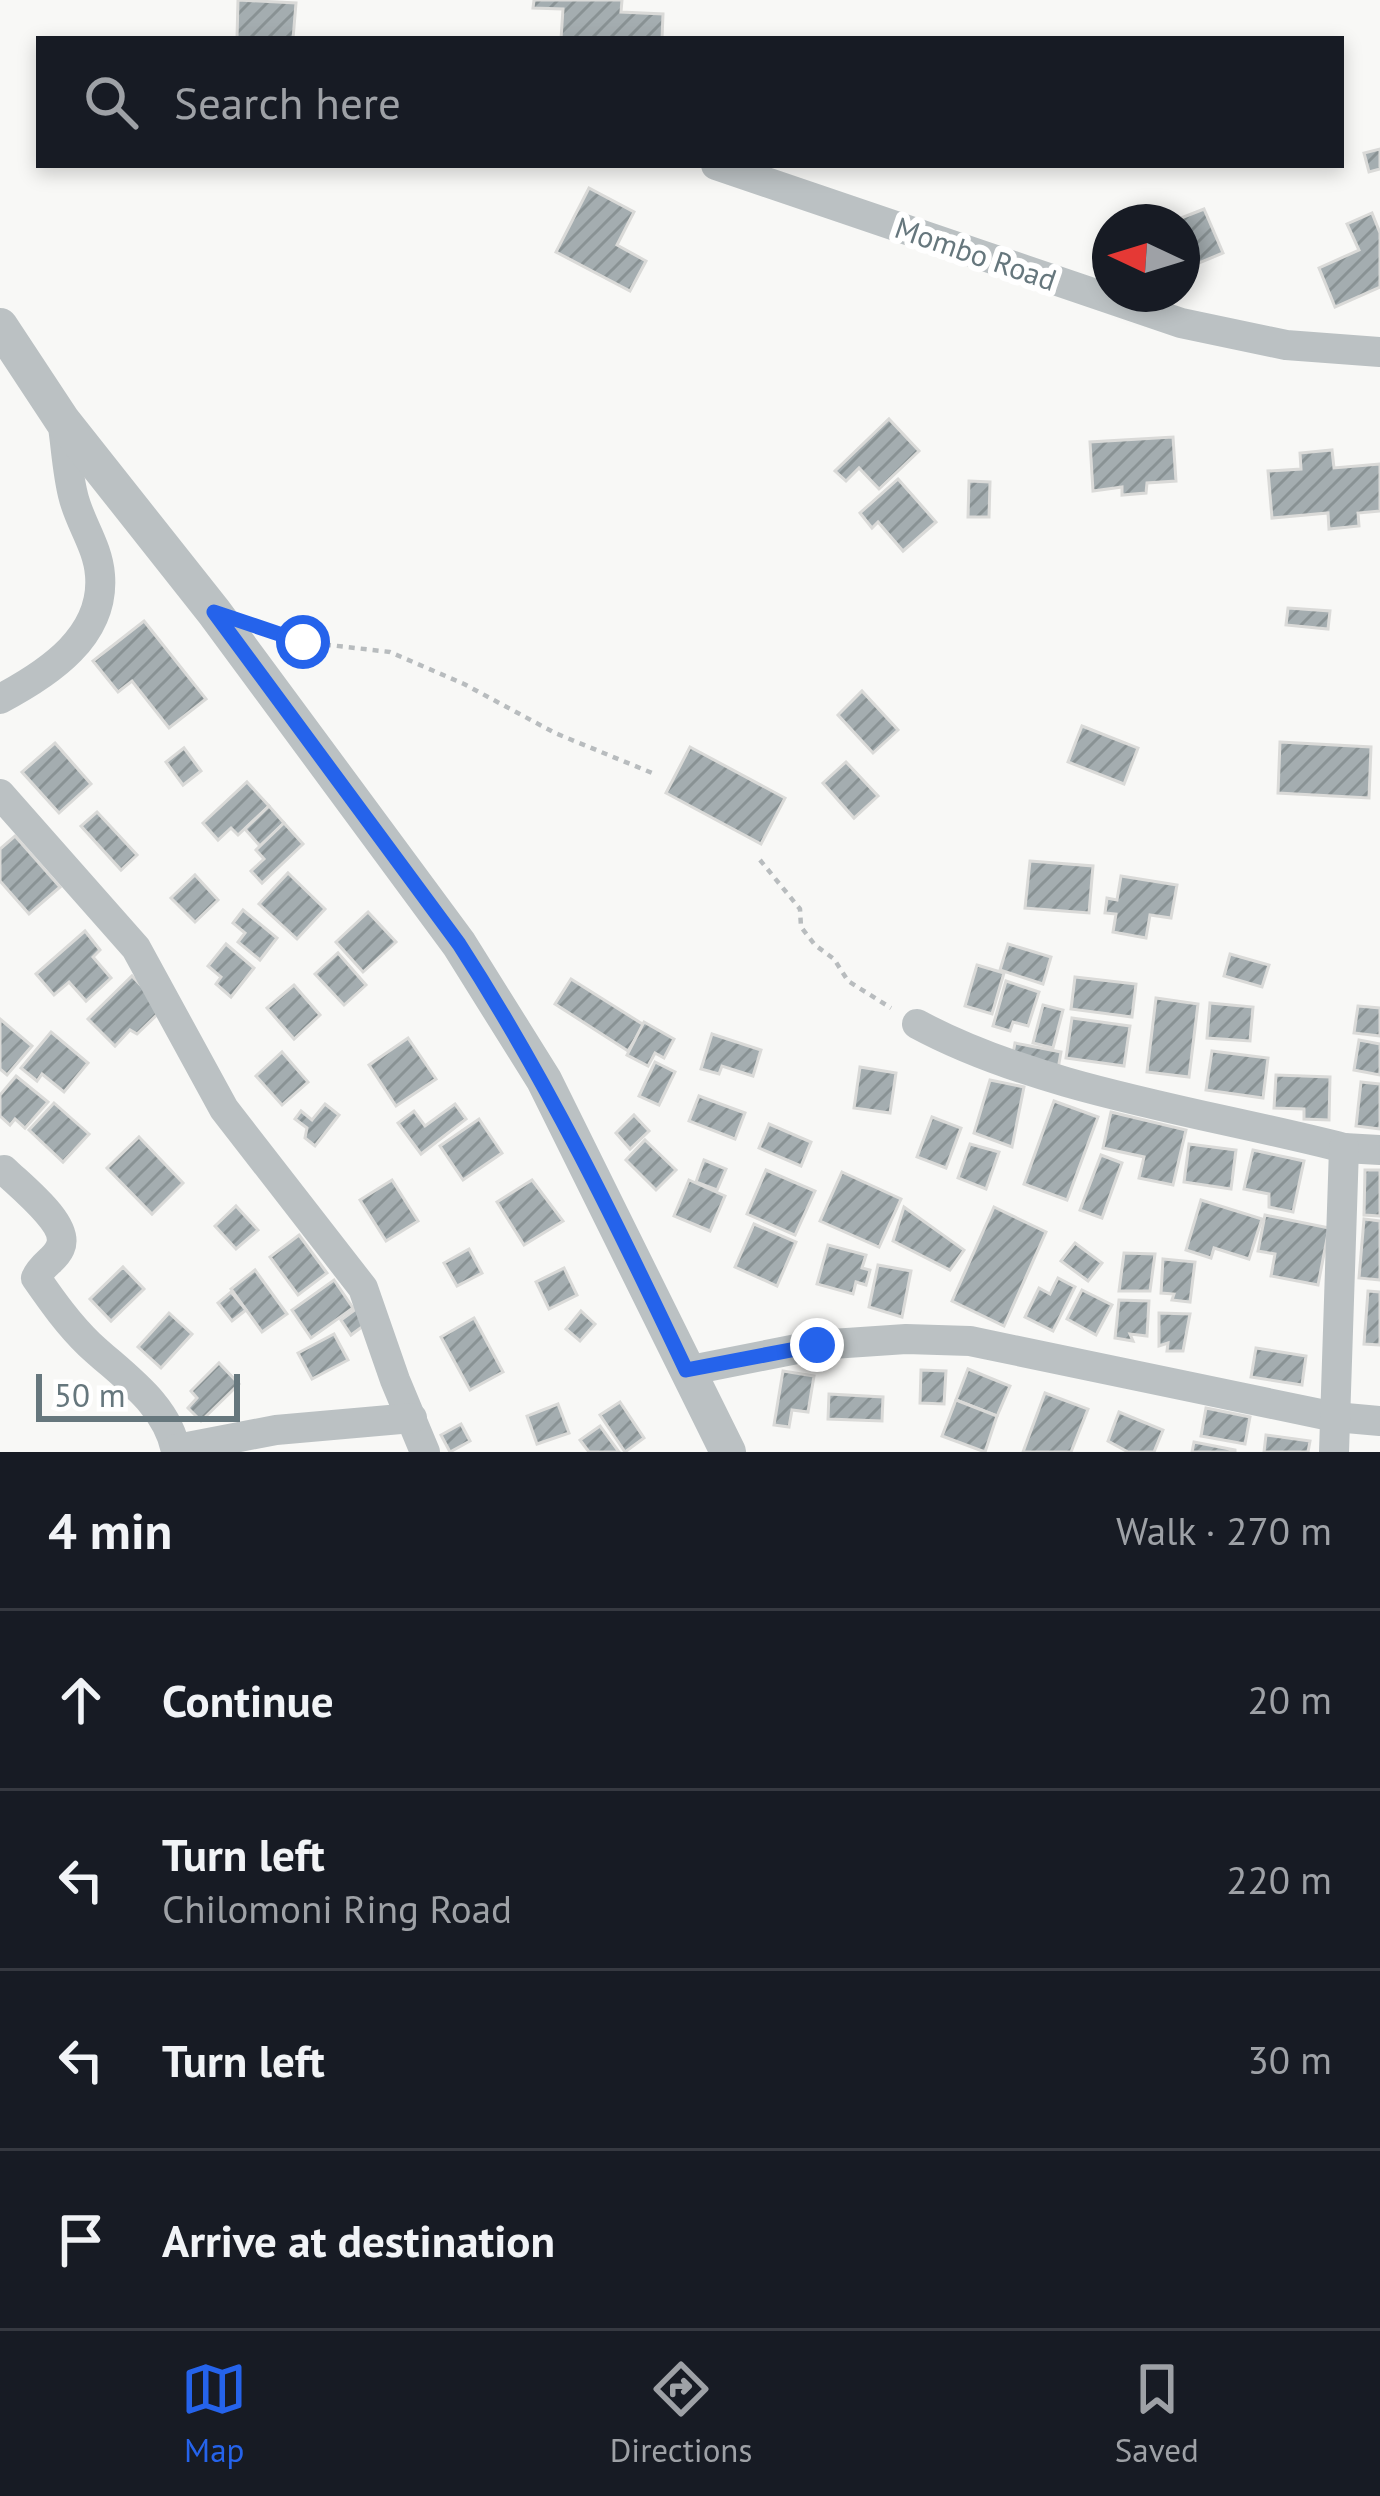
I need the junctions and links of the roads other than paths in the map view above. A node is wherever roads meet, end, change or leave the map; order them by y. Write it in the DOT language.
graph roads {
  1 [pos="725,168"];
  2 [pos="0,326"];
  3 [pos="1380,352"];
  4 [pos="62,420"];
  5 [pos="0,698"];
  6 [pos="0,794"];
  7 [pos="916,1024"];
  8 [pos="1344,1148"];
  9 [pos="1380,1150"];
  10 [pos="4,1171"];
  11 [pos="686,1370"];
  12 [pos="1335,1417"];
  13 [pos="412,1418"];
  14 [pos="1380,1421"];
  15 [pos="177,1450"];
  16 [pos="425,1452"];
  17 [pos="728,1452"];
  18 [pos="1334,1452"];
  1 -- 3 [label="street, Mombo Road"];
  2 -- 4 [label="street"];
  4 -- 5 [label="street"];
  4 -- 11 [label="street"];
  6 -- 13 [label="street"];
  7 -- 8 [label="street"];
  8 -- 9 [label="street"];
  8 -- 12 [label="street"];
  10 -- 15 [label="street"];
  11 -- 12 [label="street"];
  11 -- 17 [label="street"];
  12 -- 14 [label="street"];
  12 -- 18 [label="street"];
  13 -- 15 [label="street"];
  13 -- 16 [label="street"];
}
